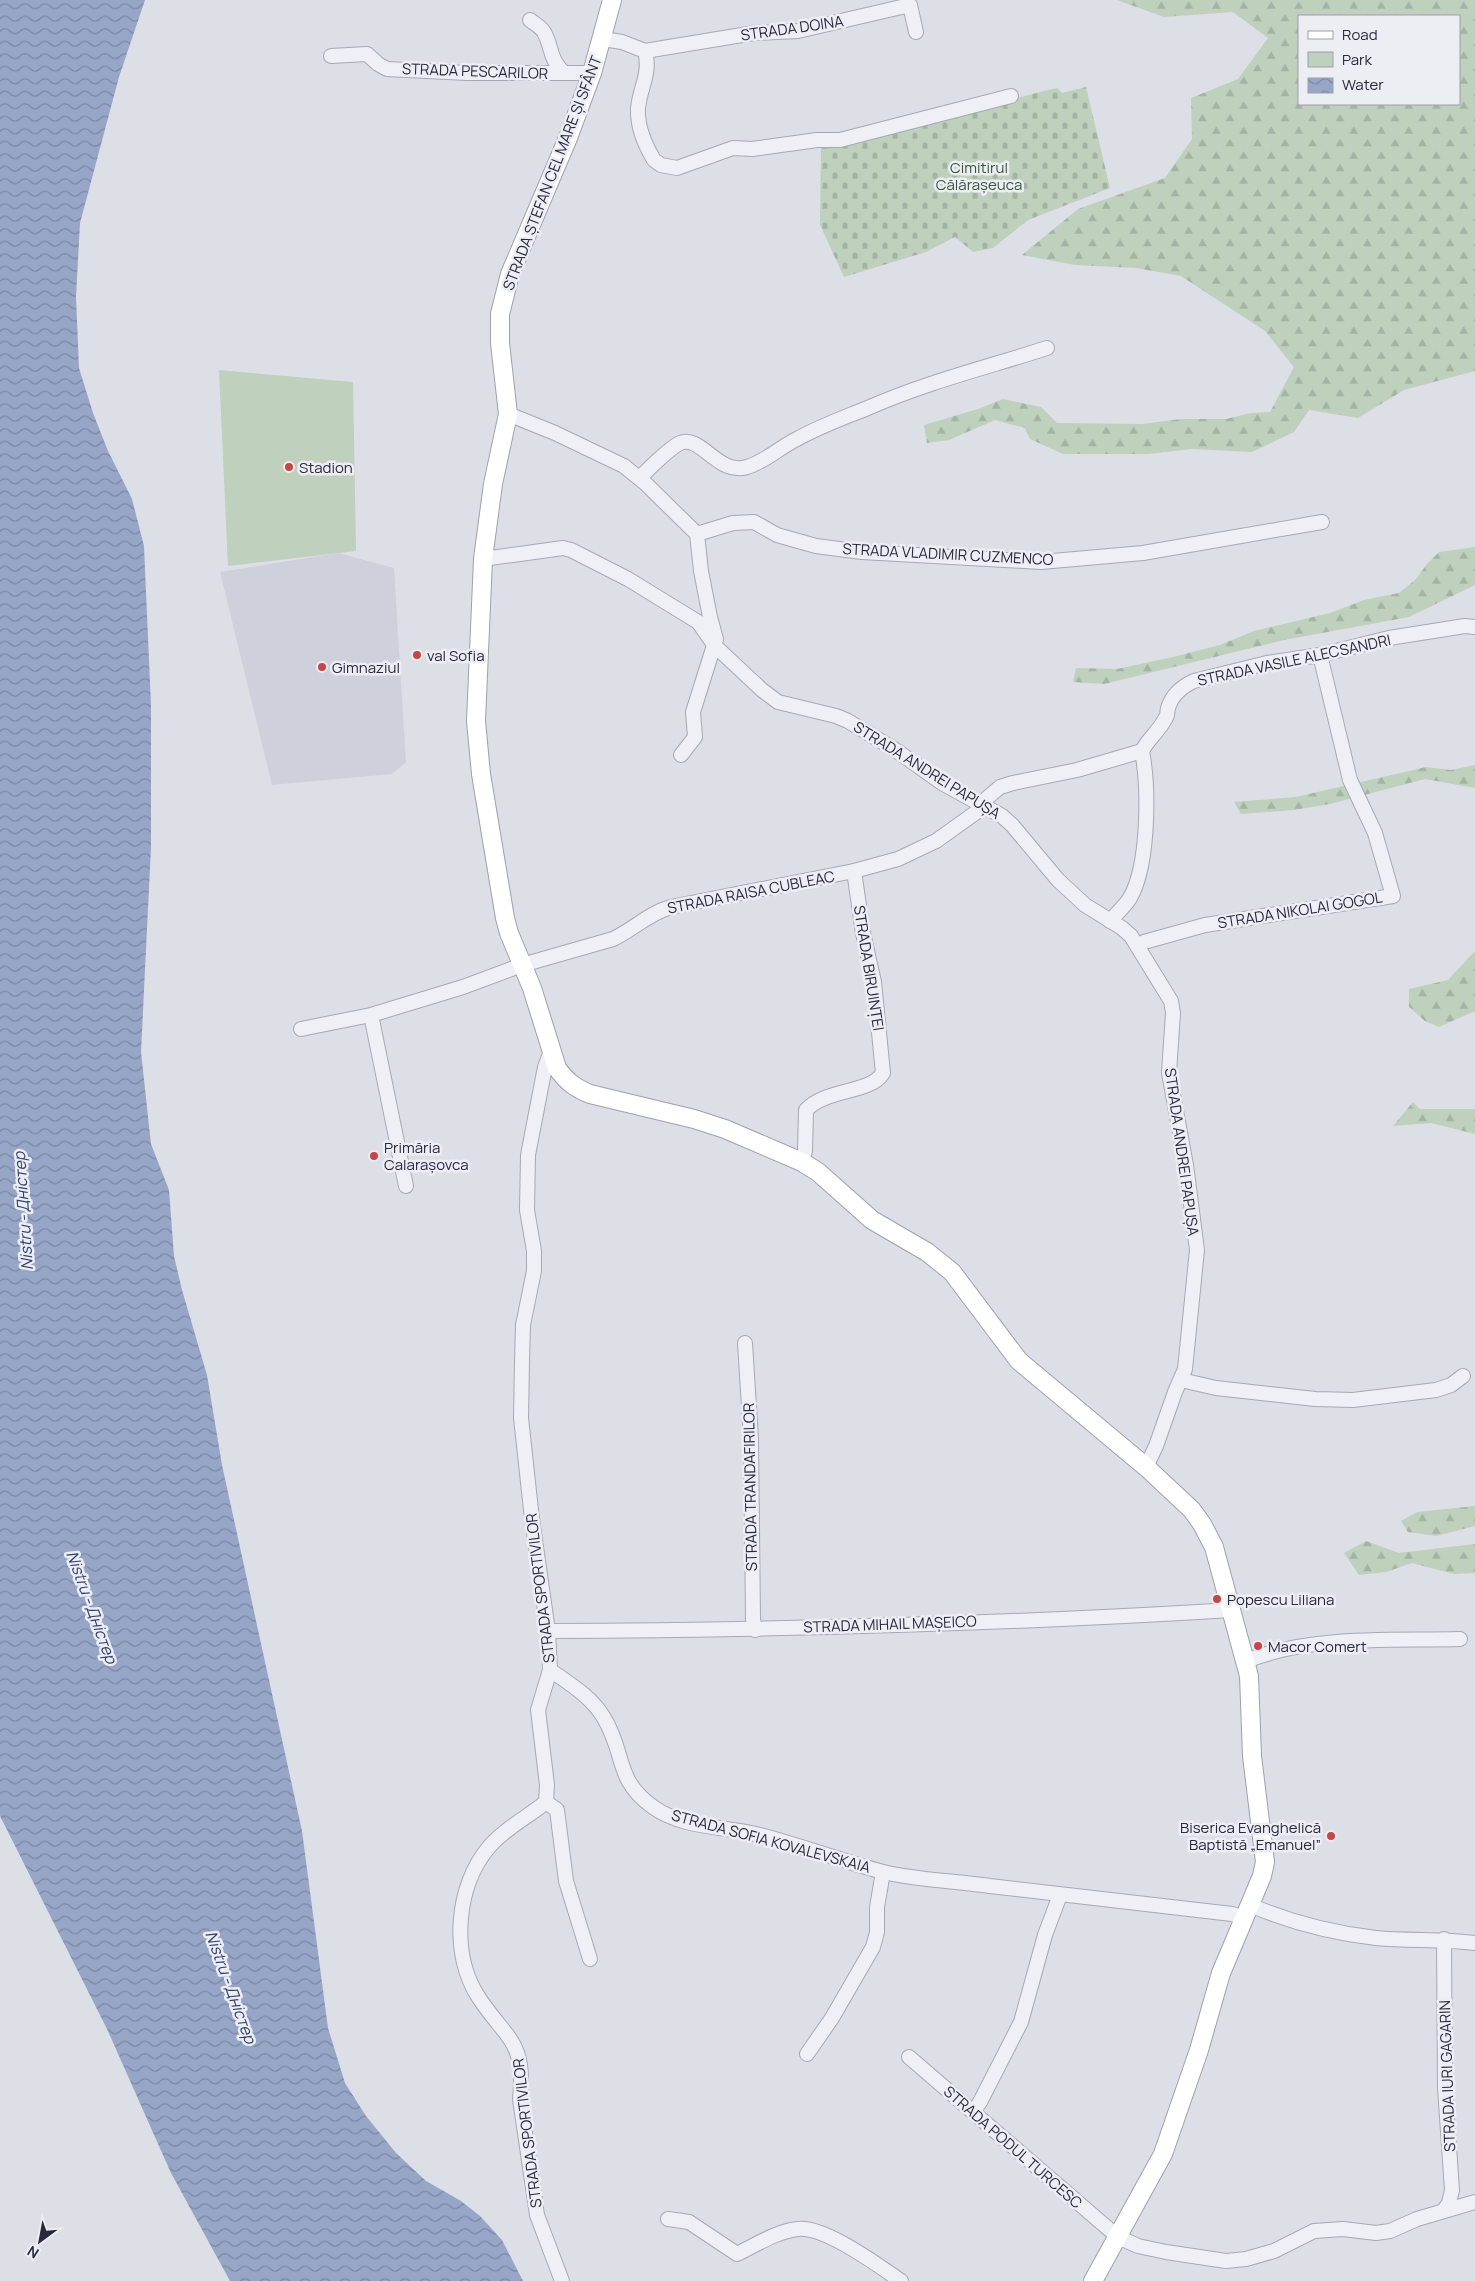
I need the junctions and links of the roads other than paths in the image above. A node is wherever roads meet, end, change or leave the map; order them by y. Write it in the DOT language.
graph roads {
  1 [pos="612,0"];
  2 [pos="530,20"];
  3 [pos="916,32"];
  4 [pos="603,39"];
  5 [pos="645,51"];
  6 [pos="331,56"];
  7 [pos="564,73"];
  8 [pos="592,74"];
  9 [pos="1011,96"];
  10 [pos="1047,348"];
  11 [pos="508,414"];
  12 [pos="640,478"];
  13 [pos="1322,522"];
  14 [pos="697,534"];
  15 [pos="483,558"];
  16 [pos="1475,628"];
  17 [pos="715,646"];
  18 [pos="1320,655"];
  19 [pos="1142,751"];
  20 [pos="681,755"];
  21 [pos="983,804"];
  22 [pos="854,872"];
  23 [pos="1110,921"];
  24 [pos="1139,946"];
  25 [pos="522,965"];
  26 [pos="371,1014"];
  27 [pos="301,1029"];
  28 [pos="551,1051"];
  29 [pos="802,1162"];
  30 [pos="406,1186"];
  31 [pos="745,1343"];
  32 [pos="1463,1376"];
  33 [pos="1181,1380"];
  34 [pos="1146,1467"];
  35 [pos="1232,1610"];
  36 [pos="755,1630"];
  37 [pos="548,1632"];
  38 [pos="1460,1639"];
  39 [pos="1246,1662"];
  40 [pos="550,1670"];
  41 [pos="546,1802"];
  42 [pos="884,1872"];
  43 [pos="1060,1895"];
  44 [pos="1247,1911"];
  45 [pos="1444,1939"];
  46 [pos="1475,1943"];
  47 [pos="590,1959"];
  48 [pos="807,2054"];
  49 [pos="909,2057"];
  50 [pos="973,2112"];
  51 [pos="1475,2202"];
  52 [pos="1444,2210"];
  53 [pos="668,2220"];
  54 [pos="1114,2243"];
  55 [pos="562,2281"];
  56 [pos="901,2281"];
  57 [pos="1093,2281"];
  1 -- 4 [label="main road, STRADA ȘTEFAN CEL MARE ȘI SFÂNT"];
  2 -- 7 [label="street, STRADA PESCARILOR"];
  3 -- 5 [label="street, STRADA DOINA"];
  4 -- 5 [label="street"];
  4 -- 8 [label="main road, STRADA ȘTEFAN CEL MARE ȘI SFÂNT"];
  5 -- 9 [label="street"];
  6 -- 7 [label="street, STRADA PESCARILOR"];
  7 -- 8 [label="street, STRADA PESCARILOR"];
  8 -- 11 [label="main road, STRADA ȘTEFAN CEL MARE ȘI SFÂNT"];
  10 -- 12 [label="street"];
  11 -- 12 [label="street"];
  11 -- 15 [label="main road, STRADA ȘTEFAN CEL MARE ȘI SFÂNT"];
  12 -- 14 [label="street"];
  13 -- 14 [label="street, STRADA VLADIMIR CUZMENCO"];
  14 -- 17 [label="street"];
  15 -- 17 [label="street, STRADA ANDREI PAPUȘA"];
  15 -- 25 [label="main road, STRADA ȘTEFAN CEL MARE ȘI SFÂNT"];
  16 -- 18 [label="street, STRADA VASILE ALECSANDRI"];
  17 -- 20 [label="street"];
  17 -- 21 [label="street, STRADA ANDREI PAPUȘA"];
  18 -- 19 [label="street, STRADA VASILE ALECSANDRI"];
  18 -- 24 [label="street, STRADA NIKOLAI GOGOL"];
  19 -- 21 [label="street"];
  19 -- 23 [label="street"];
  21 -- 22 [label="street, STRADA RAISA CUBLEAC"];
  21 -- 23 [label="street, STRADA ANDREI PAPUȘA"];
  22 -- 25 [label="street, STRADA RAISA CUBLEAC"];
  22 -- 29 [label="street, STRADA BIRUINȚEI"];
  23 -- 24 [label="street, STRADA ANDREI PAPUȘA"];
  24 -- 33 [label="street, STRADA ANDREI PAPUȘA"];
  25 -- 26 [label="street, STRADA RAISA CUBLEAC"];
  25 -- 28 [label="main road, STRADA ȘTEFAN CEL MARE ȘI SFÂNT"];
  26 -- 27 [label="street, STRADA RAISA CUBLEAC"];
  26 -- 30 [label="street"];
  28 -- 29 [label="main road, STRADA ȘTEFAN CEL MARE ȘI SFÂNT"];
  28 -- 37 [label="street, STRADA SPORTIVILOR"];
  29 -- 34 [label="main road, STRADA ȘTEFAN CEL MARE ȘI SFÂNT"];
  31 -- 36 [label="street, STRADA TRANDAFIRILOR"];
  32 -- 33 [label="street"];
  33 -- 34 [label="street, STRADA ANDREI PAPUȘA"];
  34 -- 35 [label="main road, STRADA ȘTEFAN CEL MARE ȘI SFÂNT"];
  35 -- 36 [label="street, STRADA MIHAIL MAȘEICO"];
  35 -- 39 [label="main road, STRADA ȘTEFAN CEL MARE ȘI SFÂNT"];
  36 -- 37 [label="street, STRADA MIHAIL MAȘEICO"];
  37 -- 40 [label="street, STRADA SPORTIVILOR"];
  38 -- 39 [label="street"];
  39 -- 44 [label="main road, STRADA ȘTEFAN CEL MARE ȘI SFÂNT"];
  40 -- 41 [label="street, STRADA SPORTIVILOR"];
  40 -- 42 [label="street, STRADA SOFIA KOVALEVSKAIA"];
  41 -- 47 [label="street"];
  41 -- 55 [label="street, STRADA SPORTIVILOR"];
  42 -- 43 [label="street, STRADA SOFIA KOVALEVSKAIA"];
  42 -- 48 [label="street"];
  43 -- 44 [label="street, STRADA SOFIA KOVALEVSKAIA"];
  43 -- 50 [label="street"];
  44 -- 45 [label="street, STRADA SOFIA KOVALEVSKAIA"];
  44 -- 54 [label="main road, STRADA ȘTEFAN CEL MARE ȘI SFÂNT"];
  45 -- 46 [label="street, STRADA SOFIA KOVALEVSKAIA"];
  45 -- 52 [label="street, STRADA IURI GAGARIN"];
  49 -- 50 [label="street, STRADA PODUL TURCESC"];
  50 -- 54 [label="street, STRADA PODUL TURCESC"];
  51 -- 52 [label="street"];
  52 -- 54 [label="street"];
  53 -- 56 [label="street"];
  54 -- 57 [label="main road, STRADA ȘTEFAN CEL MARE ȘI SFÂNT"];
}
